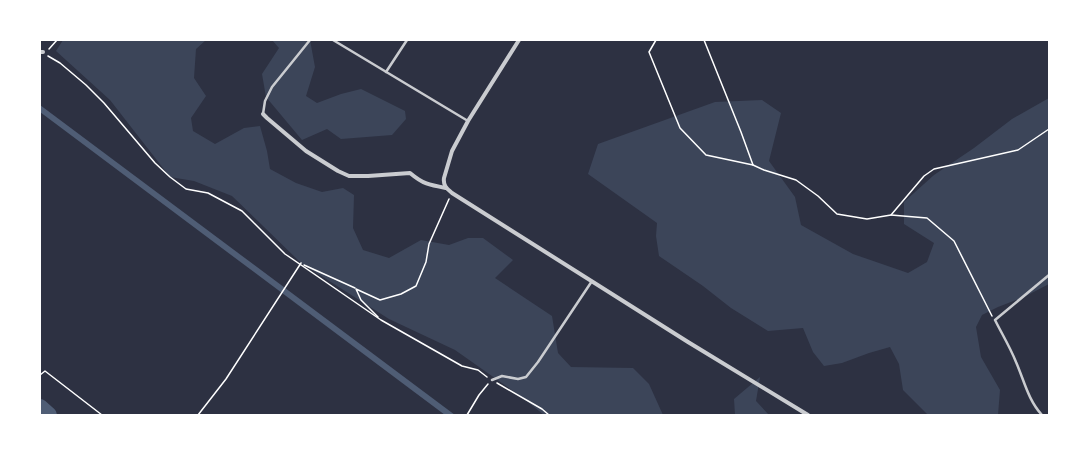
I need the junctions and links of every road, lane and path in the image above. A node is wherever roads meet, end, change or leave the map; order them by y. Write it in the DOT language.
graph roads {
  1 [pos="57,40"];
  2 [pos="310,40"];
  3 [pos="333,40"];
  4 [pos="407,40"];
  5 [pos="519,40"];
  6 [pos="656,40"];
  7 [pos="704,40"];
  8 [pos="42,52"];
  9 [pos="386,72"];
  10 [pos="263,114"];
  11 [pos="468,121"];
  12 [pos="1049,129"];
  13 [pos="753,165"];
  14 [pos="446,188"];
  15 [pos="452,192"];
  16 [pos="891,215"];
  17 [pos="300,264"];
  18 [pos="1049,275"];
  19 [pos="592,281"];
  20 [pos="356,289"];
  21 [pos="381,320"];
  22 [pos="995,320"];
  23 [pos="40,375"];
  24 [pos="492,380"];
  25 [pos="102,415"];
  26 [pos="198,415"];
  27 [pos="467,415"];
  28 [pos="549,415"];
  29 [pos="808,415"];
  30 [pos="1042,415"];
  1 -- 8 [label="path"];
  2 -- 10 [label="lane"];
  3 -- 9 [label="lane"];
  4 -- 9 [label="lane"];
  5 -- 11 [label="street"];
  6 -- 13 [label="path"];
  7 -- 13 [label="path"];
  8 -- 17 [label="path"];
  9 -- 11 [label="lane"];
  10 -- 14 [label="street"];
  11 -- 14 [label="street"];
  12 -- 16 [label="path"];
  13 -- 16 [label="path"];
  14 -- 15 [label="street"];
  15 -- 19 [label="street"];
  15 -- 20 [label="path"];
  16 -- 22 [label="path"];
  17 -- 20 [label="path"];
  17 -- 21 [label="path"];
  17 -- 26 [label="path"];
  18 -- 22 [label="lane"];
  19 -- 24 [label="lane"];
  19 -- 29 [label="street"];
  20 -- 21 [label="path"];
  21 -- 24 [label="path"];
  22 -- 30 [label="lane"];
  23 -- 25 [label="path"];
  24 -- 27 [label="path"];
  24 -- 28 [label="path"];
}
